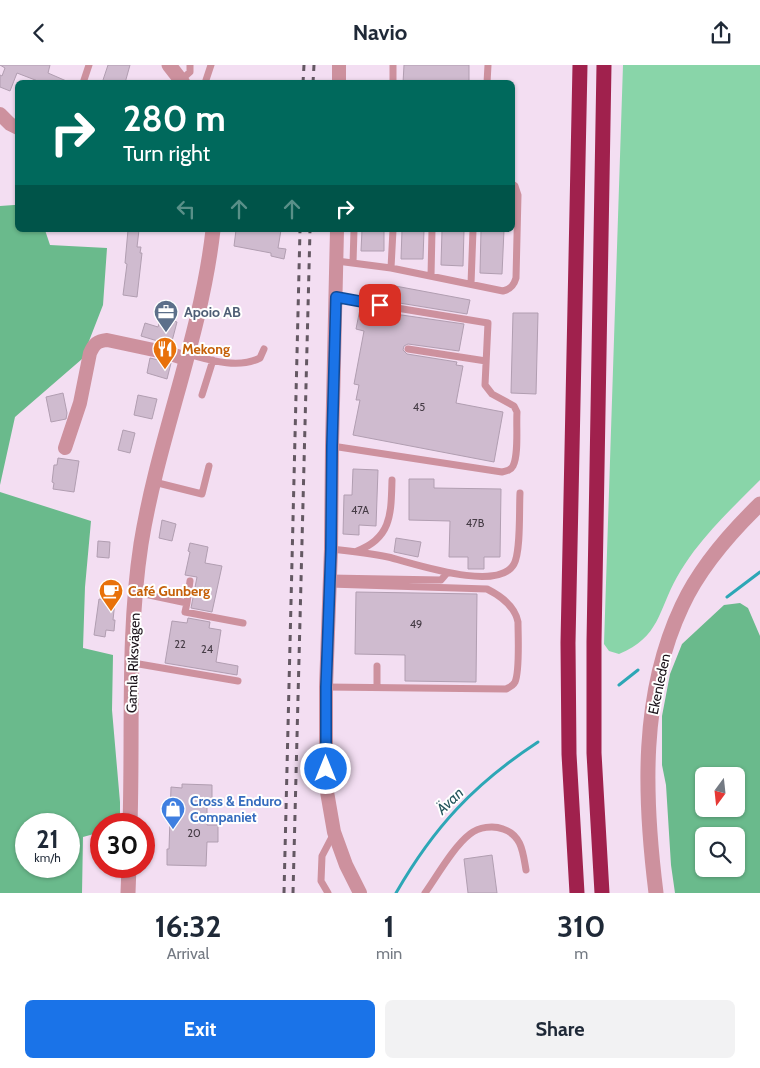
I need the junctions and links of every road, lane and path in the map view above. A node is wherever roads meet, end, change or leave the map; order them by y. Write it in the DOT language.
graph roads {
  1 [pos="88,65"];
  2 [pos="169,65"];
  3 [pos="190,65"];
  4 [pos="210,65"];
  5 [pos="339,65"];
  6 [pos="393,65"];
  7 [pos="488,65"];
  8 [pos="580,65"];
  9 [pos="604,65"];
  10 [pos="85,80"];
  11 [pos="181,80"];
  12 [pos="183,80"];
  13 [pos="206,80"];
  14 [pos="339,80"];
  15 [pos="393,80"];
  16 [pos="487,80"];
  17 [pos="0,114"];
  18 [pos="15,126"];
  19 [pos="515,186"];
  20 [pos="213,232"];
  21 [pos="337,232"];
  22 [pos="354,232"];
  23 [pos="393,232"];
  24 [pos="432,232"];
  25 [pos="473,232"];
  26 [pos="337,261"];
  27 [pos="353,263"];
  28 [pos="391,268"];
  29 [pos="431,276"];
  30 [pos="471,284"];
  31 [pos="336,297"];
  32 [pos="264,349"];
  33 [pos="408,349"];
  34 [pos="187,356"];
  35 [pos="213,360"];
  36 [pos="256,360"];
  37 [pos="486,361"];
  38 [pos="258,368"];
  39 [pos="202,395"];
  40 [pos="332,446"];
  41 [pos="65,448"];
  42 [pos="209,466"];
  43 [pos="392,480"];
  44 [pos="153,482"];
  45 [pos="520,493"];
  46 [pos="760,504"];
  47 [pos="331,549"];
  48 [pos="356,551"];
  49 [pos="447,573"];
  50 [pos="190,581"];
  51 [pos="330,581"];
  52 [pos="135,592"];
  53 [pos="187,603"];
  54 [pos="243,623"];
  55 [pos="133,663"];
  56 [pos="377,666"];
  57 [pos="238,681"];
  58 [pos="326,687"];
  59 [pos="377,687"];
  60 [pos="130,813"];
  61 [pos="334,832"];
  62 [pos="526,870"];
  63 [pos="129,878"];
  64 [pos="128,893"];
  65 [pos="328,893"];
  66 [pos="360,893"];
  67 [pos="424,893"];
  68 [pos="577,893"];
  69 [pos="602,893"];
  70 [pos="656,893"];
  1 -- 10 [label="lane"];
  2 -- 11 [label="street"];
  3 -- 12 [label="lane"];
  4 -- 13 [label="lane"];
  5 -- 14 [label="street"];
  6 -- 15 [label="lane"];
  7 -- 16 [label="lane"];
  8 -- 68 [label="highway"];
  9 -- 69 [label="highway"];
  17 -- 18 [label="street"];
  19 -- 30 [label="lane"];
  20 -- 34 [label="street, Gamla Riksvägen"];
  21 -- 26 [label="street"];
  22 -- 27 [label="lane"];
  23 -- 28 [label="lane"];
  24 -- 29 [label="lane"];
  25 -- 30 [label="lane"];
  26 -- 27 [label="lane"];
  26 -- 31 [label="street"];
  27 -- 28 [label="lane"];
  28 -- 29 [label="lane"];
  29 -- 30 [label="lane"];
  31 -- 37 [label="lane"];
  31 -- 40 [label="street"];
  32 -- 36 [label="lane"];
  33 -- 37 [label="lane"];
  34 -- 35 [label="lane"];
  34 -- 41 [label="street"];
  34 -- 44 [label="street, Gamla Riksvägen"];
  35 -- 36 [label="lane"];
  35 -- 39 [label="lane"];
  36 -- 38 [label="lane"];
  37 -- 40 [label="lane"];
  40 -- 47 [label="street"];
  42 -- 44 [label="lane"];
  43 -- 48 [label="lane"];
  44 -- 52 [label="street, Gamla Riksvägen"];
  45 -- 49 [label="lane"];
  46 -- 70 [label="street, Ekenleden"];
  47 -- 48 [label="lane"];
  47 -- 51 [label="street"];
  48 -- 49 [label="lane"];
  49 -- 51 [label="lane"];
  50 -- 53 [label="lane"];
  51 -- 58 [label="street"];
  51 -- 59 [label="lane"];
  52 -- 53 [label="lane"];
  52 -- 55 [label="street, Gamla Riksvägen"];
  53 -- 54 [label="lane"];
  55 -- 57 [label="lane"];
  55 -- 60 [label="street, Gamla Riksvägen"];
  56 -- 59 [label="lane"];
  58 -- 59 [label="lane"];
  58 -- 61 [label="street"];
  61 -- 65 [label="lane"];
  61 -- 66 [label="street"];
  62 -- 67 [label="lane"];
  63 -- 64 [label="street"];
}
